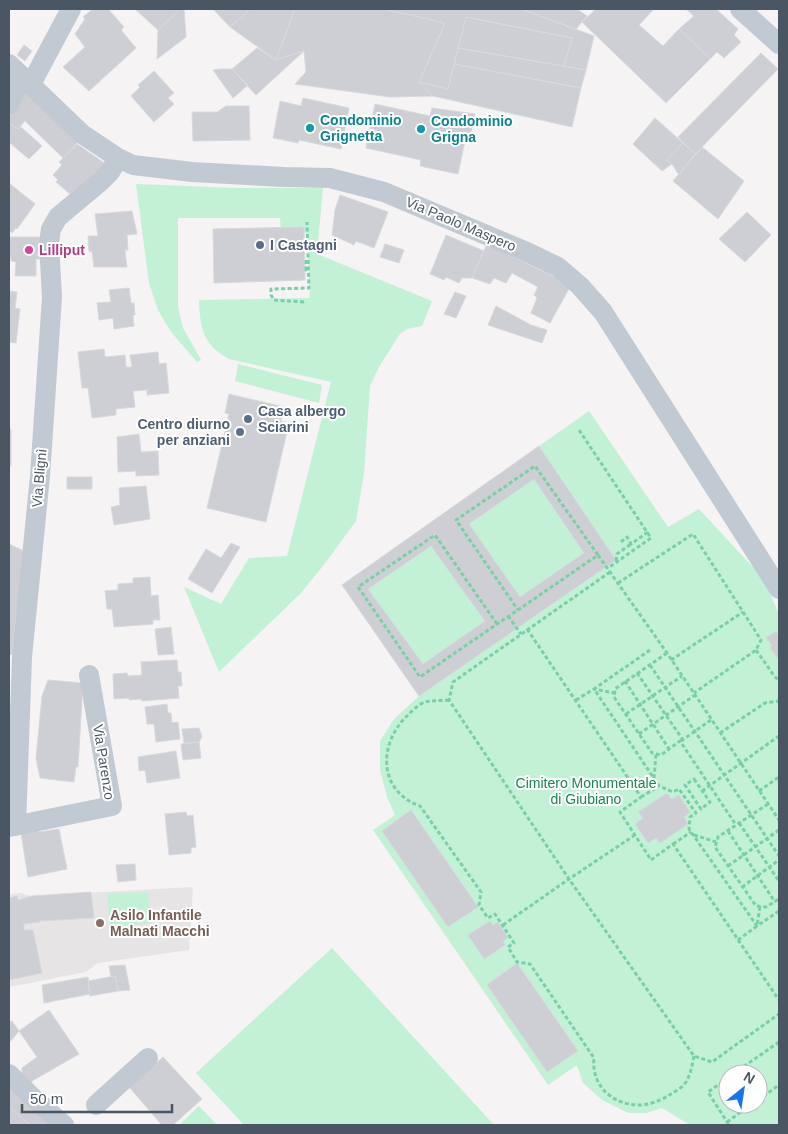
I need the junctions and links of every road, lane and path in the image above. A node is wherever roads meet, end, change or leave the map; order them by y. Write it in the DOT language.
graph roads {
  1 [pos="71,9"];
  2 [pos="740,9"];
  3 [pos="779,44"];
  4 [pos="21,75"];
  5 [pos="9,105"];
  6 [pos="118,158"];
  7 [pos="308,222"];
  8 [pos="306,253"];
  9 [pos="308,269"];
  10 [pos="304,302"];
  11 [pos="579,430"];
  12 [pos="648,532"];
  13 [pos="621,542"];
  14 [pos="631,544"];
  15 [pos="598,555"];
  16 [pos="616,562"];
  17 [pos="608,568"];
  18 [pos="610,572"];
  19 [pos="618,583"];
  20 [pos="779,589"];
  21 [pos="518,610"];
  22 [pos="743,612"];
  23 [pos="508,616"];
  24 [pos="497,624"];
  25 [pos="527,629"];
  26 [pos="521,634"];
  27 [pos="650,650"];
  28 [pos="756,650"];
  29 [pos="667,653"];
  30 [pos="671,660"];
  31 [pos="650,665"];
  32 [pos="637,673"];
  33 [pos="89,675"];
  34 [pos="682,676"];
  35 [pos="779,680"];
  36 [pos="625,682"];
  37 [pos="665,687"];
  38 [pos="594,689"];
  39 [pos="614,692"];
  40 [pos="694,694"];
  41 [pos="652,696"];
  42 [pos="449,700"];
  43 [pos="576,700"];
  44 [pos="779,701"];
  45 [pos="640,704"];
  46 [pos="678,707"];
  47 [pos="626,714"];
  48 [pos="666,715"];
  49 [pos="711,720"];
  50 [pos="653,724"];
  51 [pos="694,731"];
  52 [pos="720,733"];
  53 [pos="639,734"];
  54 [pos="779,736"];
  55 [pos="681,741"];
  56 [pos="670,749"];
  57 [pos="656,754"];
  58 [pos="740,763"];
  59 [pos="724,775"];
  60 [pos="779,777"];
  61 [pos="654,778"];
  62 [pos="709,785"];
  63 [pos="659,786"];
  64 [pos="702,791"];
  65 [pos="759,791"];
  66 [pos="641,797"];
  67 [pos="693,797"];
  68 [pos="688,801"];
  69 [pos="768,804"];
  70 [pos="752,815"];
  71 [pos="779,820"];
  72 [pos="738,824"];
  73 [pos="12,827"];
  74 [pos="779,830"];
  75 [pos="728,831"];
  76 [pos="692,834"];
  77 [pos="635,835"];
  78 [pos="768,838"];
  79 [pos="716,842"];
  80 [pos="673,844"];
  81 [pos="755,846"];
  82 [pos="744,855"];
  83 [pos="779,856"];
  84 [pos="779,860"];
  85 [pos="728,866"];
  86 [pos="770,867"];
  87 [pos="758,876"];
  88 [pos="569,878"];
  89 [pos="779,881"];
  90 [pos="742,887"];
  91 [pos="779,899"];
  92 [pos="775,902"];
  93 [pos="760,906"];
  94 [pos="779,911"];
  95 [pos="503,926"];
  96 [pos="757,926"];
  97 [pos="738,940"];
  98 [pos="779,1000"];
  99 [pos="779,1014"];
  100 [pos="779,1042"];
  101 [pos="694,1056"];
  102 [pos="148,1058"];
  103 [pos="747,1064"];
  104 [pos="9,1074"];
  105 [pos="718,1085"];
  106 [pos="779,1085"];
  107 [pos="768,1093"];
  108 [pos="96,1105"];
  109 [pos="718,1108"];
  110 [pos="740,1114"];
  111 [pos="728,1124"];
  112 [pos="64,1125"];
  1 -- 4 [label="street"];
  2 -- 3 [label="street"];
  4 -- 5 [label="street"];
  4 -- 6 [label="street, Via Paolo Maspero"];
  6 -- 20 [label="street, Via Paolo Maspero"];
  6 -- 73 [label="street, Via Blignì"];
  7 -- 9 [label="path"];
  8 -- 9 [label="path"];
  9 -- 10 [label="path"];
  11 -- 12 [label="path"];
  12 -- 14 [label="path"];
  12 -- 16 [label="path"];
  13 -- 14 [label="path"];
  14 -- 16 [label="path"];
  15 -- 17 [label="path"];
  15 -- 21 [label="path"];
  15 -- 21 [label="path"];
  16 -- 17 [label="path"];
  17 -- 18 [label="path"];
  18 -- 19 [label="path"];
  18 -- 25 [label="path"];
  19 -- 22 [label="path"];
  19 -- 29 [label="path"];
  21 -- 23 [label="path"];
  22 -- 28 [label="path"];
  22 -- 30 [label="path"];
  23 -- 24 [label="path"];
  23 -- 26 [label="path"];
  24 -- 24 [label="path"];
  25 -- 26 [label="path"];
  25 -- 43 [label="path"];
  26 -- 42 [label="path"];
  27 -- 38 [label="path"];
  28 -- 35 [label="path"];
  28 -- 40 [label="path"];
  29 -- 30 [label="path"];
  29 -- 31 [label="path"];
  30 -- 34 [label="path"];
  31 -- 32 [label="path"];
  31 -- 37 [label="path"];
  32 -- 36 [label="path"];
  32 -- 41 [label="path"];
  33 -- 73 [label="street, Via Parenzo"];
  34 -- 37 [label="path"];
  34 -- 40 [label="path"];
  36 -- 39 [label="path"];
  36 -- 45 [label="path"];
  37 -- 41 [label="path"];
  37 -- 46 [label="path"];
  38 -- 39 [label="path"];
  38 -- 43 [label="path"];
  38 -- 61 [label="path"];
  39 -- 47 [label="path"];
  40 -- 46 [label="path"];
  40 -- 49 [label="path"];
  41 -- 45 [label="path"];
  41 -- 48 [label="path"];
  42 -- 88 [label="path"];
  42 -- 95 [label="path"];
  43 -- 66 [label="path"];
  44 -- 52 [label="path"];
  45 -- 47 [label="path"];
  45 -- 50 [label="path"];
  46 -- 48 [label="path"];
  46 -- 51 [label="path"];
  47 -- 53 [label="path"];
  48 -- 50 [label="path"];
  48 -- 55 [label="path"];
  49 -- 51 [label="path"];
  49 -- 52 [label="path"];
  50 -- 53 [label="path"];
  50 -- 56 [label="path"];
  51 -- 55 [label="path"];
  51 -- 59 [label="path"];
  52 -- 58 [label="path"];
  53 -- 57 [label="path"];
  54 -- 58 [label="path"];
  55 -- 56 [label="path"];
  55 -- 62 [label="path"];
  56 -- 57 [label="path"];
  57 -- 61 [label="path"];
  58 -- 59 [label="path"];
  58 -- 65 [label="path"];
  59 -- 62 [label="path"];
  59 -- 70 [label="path"];
  60 -- 65 [label="path"];
  61 -- 63 [label="path"];
  62 -- 64 [label="path"];
  62 -- 72 [label="path"];
  63 -- 66 [label="path"];
  63 -- 68 [label="path"];
  64 -- 67 [label="path"];
  64 -- 67 [label="path"];
  65 -- 69 [label="path"];
  66 -- 77 [label="path"];
  67 -- 68 [label="path"];
  68 -- 76 [label="path"];
  69 -- 70 [label="path"];
  69 -- 71 [label="path"];
  70 -- 72 [label="path"];
  70 -- 78 [label="path"];
  72 -- 75 [label="path"];
  72 -- 81 [label="path"];
  74 -- 78 [label="path"];
  75 -- 79 [label="path"];
  75 -- 82 [label="path"];
  76 -- 79 [label="path"];
  76 -- 80 [label="path"];
  76 -- 96 [label="path"];
  77 -- 80 [label="path"];
  77 -- 88 [label="path"];
  78 -- 81 [label="path"];
  78 -- 83 [label="path"];
  79 -- 85 [label="path"];
  80 -- 97 [label="path"];
  81 -- 82 [label="path"];
  81 -- 86 [label="path"];
  82 -- 85 [label="path"];
  82 -- 87 [label="path"];
  84 -- 86 [label="path"];
  85 -- 90 [label="path"];
  86 -- 87 [label="path"];
  86 -- 89 [label="path"];
  87 -- 90 [label="path"];
  87 -- 92 [label="path"];
  88 -- 95 [label="path"];
  88 -- 101 [label="path"];
  90 -- 93 [label="path"];
  91 -- 92 [label="path"];
  92 -- 93 [label="path"];
  93 -- 96 [label="path"];
  94 -- 96 [label="path"];
  95 -- 101 [label="path"];
  96 -- 97 [label="path"];
  97 -- 98 [label="path"];
  99 -- 101 [label="path"];
  100 -- 103 [label="path"];
  102 -- 108 [label="street"];
  104 -- 112 [label="street"];
  105 -- 109 [label="path"];
  106 -- 107 [label="path"];
  110 -- 111 [label="path"];
}
